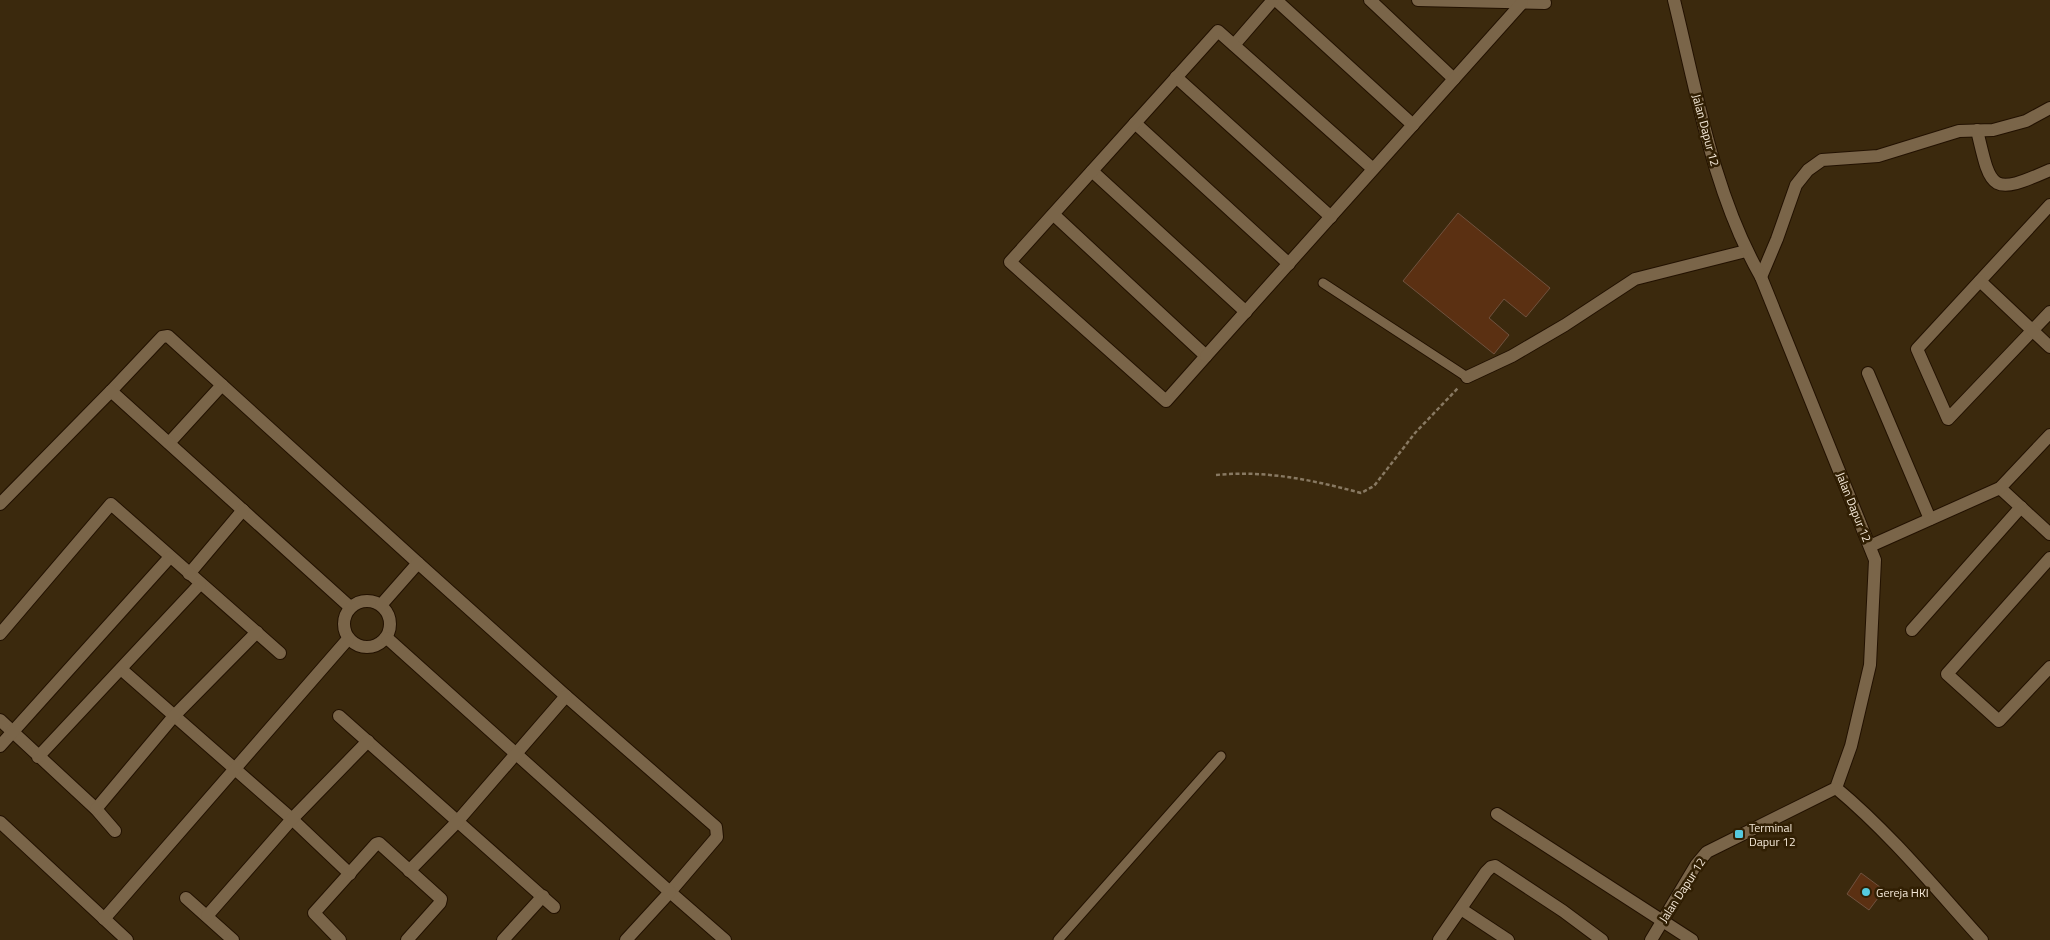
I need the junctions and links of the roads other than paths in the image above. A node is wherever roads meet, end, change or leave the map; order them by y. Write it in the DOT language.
graph roads {
  1 [pos="1275,0"];
  2 [pos="1370,0"];
  3 [pos="1418,0"];
  4 [pos="1674,0"];
  5 [pos="1522,3"];
  6 [pos="1545,4"];
  7 [pos="1234,45"];
  8 [pos="1176,78"];
  9 [pos="1454,79"];
  10 [pos="2050,108"];
  11 [pos="1135,123"];
  12 [pos="1413,125"];
  13 [pos="1977,130"];
  14 [pos="1373,169"];
  15 [pos="2050,170"];
  16 [pos="1092,171"];
  17 [pos="2050,205"];
  18 [pos="1053,214"];
  19 [pos="1331,217"];
  20 [pos="1746,251"];
  21 [pos="1289,264"];
  22 [pos="1760,277"];
  23 [pos="1980,281"];
  24 [pos="1323,283"];
  25 [pos="1246,312"];
  26 [pos="2050,312"];
  27 [pos="2032,330"];
  28 [pos="2050,346"];
  29 [pos="1206,356"];
  30 [pos="1868,373"];
  31 [pos="1467,378"];
  32 [pos="222,385"];
  33 [pos="111,391"];
  34 [pos="2050,435"];
  35 [pos="170,443"];
  36 [pos="2000,488"];
  37 [pos="0,504"];
  38 [pos="2021,507"];
  39 [pos="243,510"];
  40 [pos="1930,519"];
  41 [pos="2050,534"];
  42 [pos="1870,546"];
  43 [pos="170,557"];
  44 [pos="2050,558"];
  45 [pos="418,563"];
  46 [pos="189,574"];
  47 [pos="200,584"];
  48 [pos="381,605"];
  49 [pos="350,608"];
  50 [pos="1912,630"];
  51 [pos="257,632"];
  52 [pos="0,634"];
  53 [pos="387,638"];
  54 [pos="348,639"];
  55 [pos="280,653"];
  56 [pos="2050,667"];
  57 [pos="121,669"];
  58 [pos="566,696"];
  59 [pos="174,716"];
  60 [pos="339,716"];
  61 [pos="0,720"];
  62 [pos="12,730"];
  63 [pos="368,741"];
  64 [pos="0,746"];
  65 [pos="517,755"];
  66 [pos="1221,756"];
  67 [pos="38,757"];
  68 [pos="235,769"];
  69 [pos="1836,788"];
  70 [pos="96,809"];
  71 [pos="1497,814"];
  72 [pos="292,819"];
  73 [pos="0,822"];
  74 [pos="456,823"];
  75 [pos="115,831"];
  76 [pos="409,871"];
  77 [pos="350,874"];
  78 [pos="670,892"];
  79 [pos="543,896"];
  80 [pos="186,898"];
  81 [pos="554,907"];
  82 [pos="1460,909"];
  83 [pos="208,916"];
  84 [pos="104,918"];
  85 [pos="1661,921"];
  86 [pos="415,937"];
  87 [pos="127,940"];
  88 [pos="233,940"];
  89 [pos="340,940"];
  90 [pos="503,940"];
  91 [pos="626,940"];
  92 [pos="725,940"];
  93 [pos="1058,940"];
  94 [pos="1440,940"];
  95 [pos="1508,940"];
  96 [pos="1602,940"];
  97 [pos="1650,940"];
  98 [pos="1692,940"];
  99 [pos="1982,940"];
  1 -- 7 [label="street"];
  1 -- 12 [label="street"];
  2 -- 9 [label="street"];
  3 -- 5 [label="street"];
  4 -- 20 [label="street, Jalan Dapur 12"];
  5 -- 6 [label="street"];
  5 -- 9 [label="street"];
  7 -- 8 [label="street"];
  7 -- 14 [label="street"];
  8 -- 11 [label="street"];
  8 -- 19 [label="street"];
  9 -- 12 [label="street"];
  10 -- 13 [label="street"];
  11 -- 16 [label="street"];
  11 -- 21 [label="street"];
  12 -- 14 [label="street"];
  13 -- 15 [label="street"];
  13 -- 22 [label="street"];
  14 -- 19 [label="street"];
  16 -- 18 [label="street"];
  16 -- 25 [label="street"];
  17 -- 23 [label="street"];
  18 -- 29 [label="street"];
  18 -- 29 [label="street"];
  19 -- 21 [label="street"];
  20 -- 22 [label="street, Jalan Dapur 12"];
  20 -- 31 [label="street"];
  21 -- 25 [label="street"];
  22 -- 42 [label="street, Jalan Dapur 12"];
  23 -- 27 [label="street"];
  23 -- 27 [label="street"];
  24 -- 31 [label="lane"];
  25 -- 29 [label="street"];
  26 -- 27 [label="street"];
  27 -- 28 [label="street"];
  30 -- 40 [label="street"];
  32 -- 33 [label="street"];
  32 -- 35 [label="street"];
  32 -- 45 [label="street"];
  33 -- 35 [label="street"];
  33 -- 37 [label="street"];
  34 -- 36 [label="street"];
  35 -- 39 [label="street"];
  36 -- 38 [label="street"];
  36 -- 40 [label="street"];
  38 -- 41 [label="street"];
  38 -- 50 [label="street"];
  39 -- 46 [label="street"];
  39 -- 49 [label="street"];
  40 -- 42 [label="street"];
  42 -- 69 [label="street, Jalan Dapur 12"];
  43 -- 46 [label="street"];
  43 -- 52 [label="street"];
  43 -- 62 [label="street"];
  44 -- 56 [label="street"];
  45 -- 48 [label="street"];
  45 -- 58 [label="street"];
  46 -- 47 [label="street"];
  47 -- 51 [label="street"];
  47 -- 57 [label="street"];
  48 -- 49 [label="street"];
  48 -- 53 [label="street"];
  49 -- 54 [label="street"];
  51 -- 55 [label="street"];
  51 -- 59 [label="street"];
  53 -- 54 [label="street"];
  53 -- 65 [label="street"];
  54 -- 68 [label="street"];
  57 -- 59 [label="street"];
  57 -- 67 [label="street"];
  58 -- 65 [label="street"];
  58 -- 78 [label="street"];
  59 -- 68 [label="street"];
  59 -- 70 [label="street"];
  60 -- 63 [label="street"];
  61 -- 62 [label="street"];
  62 -- 64 [label="street"];
  62 -- 67 [label="street"];
  63 -- 72 [label="street"];
  63 -- 74 [label="street"];
  65 -- 74 [label="street"];
  65 -- 78 [label="street"];
  66 -- 93 [label="lane"];
  67 -- 70 [label="street"];
  68 -- 72 [label="street"];
  68 -- 84 [label="street"];
  69 -- 85 [label="street, Jalan Dapur 12"];
  69 -- 99 [label="street"];
  70 -- 75 [label="street"];
  71 -- 85 [label="street"];
  72 -- 77 [label="street"];
  72 -- 83 [label="street"];
  73 -- 84 [label="street"];
  74 -- 76 [label="street"];
  74 -- 79 [label="street"];
  76 -- 77 [label="street"];
  76 -- 86 [label="street"];
  77 -- 89 [label="street"];
  78 -- 91 [label="street"];
  78 -- 92 [label="street"];
  79 -- 81 [label="street"];
  79 -- 90 [label="street"];
  80 -- 83 [label="street"];
  82 -- 94 [label="street"];
  82 -- 95 [label="street"];
  82 -- 96 [label="street"];
  83 -- 88 [label="street"];
  84 -- 87 [label="street"];
  85 -- 97 [label="street, Jalan Dapur 12"];
  85 -- 98 [label="street"];
}
